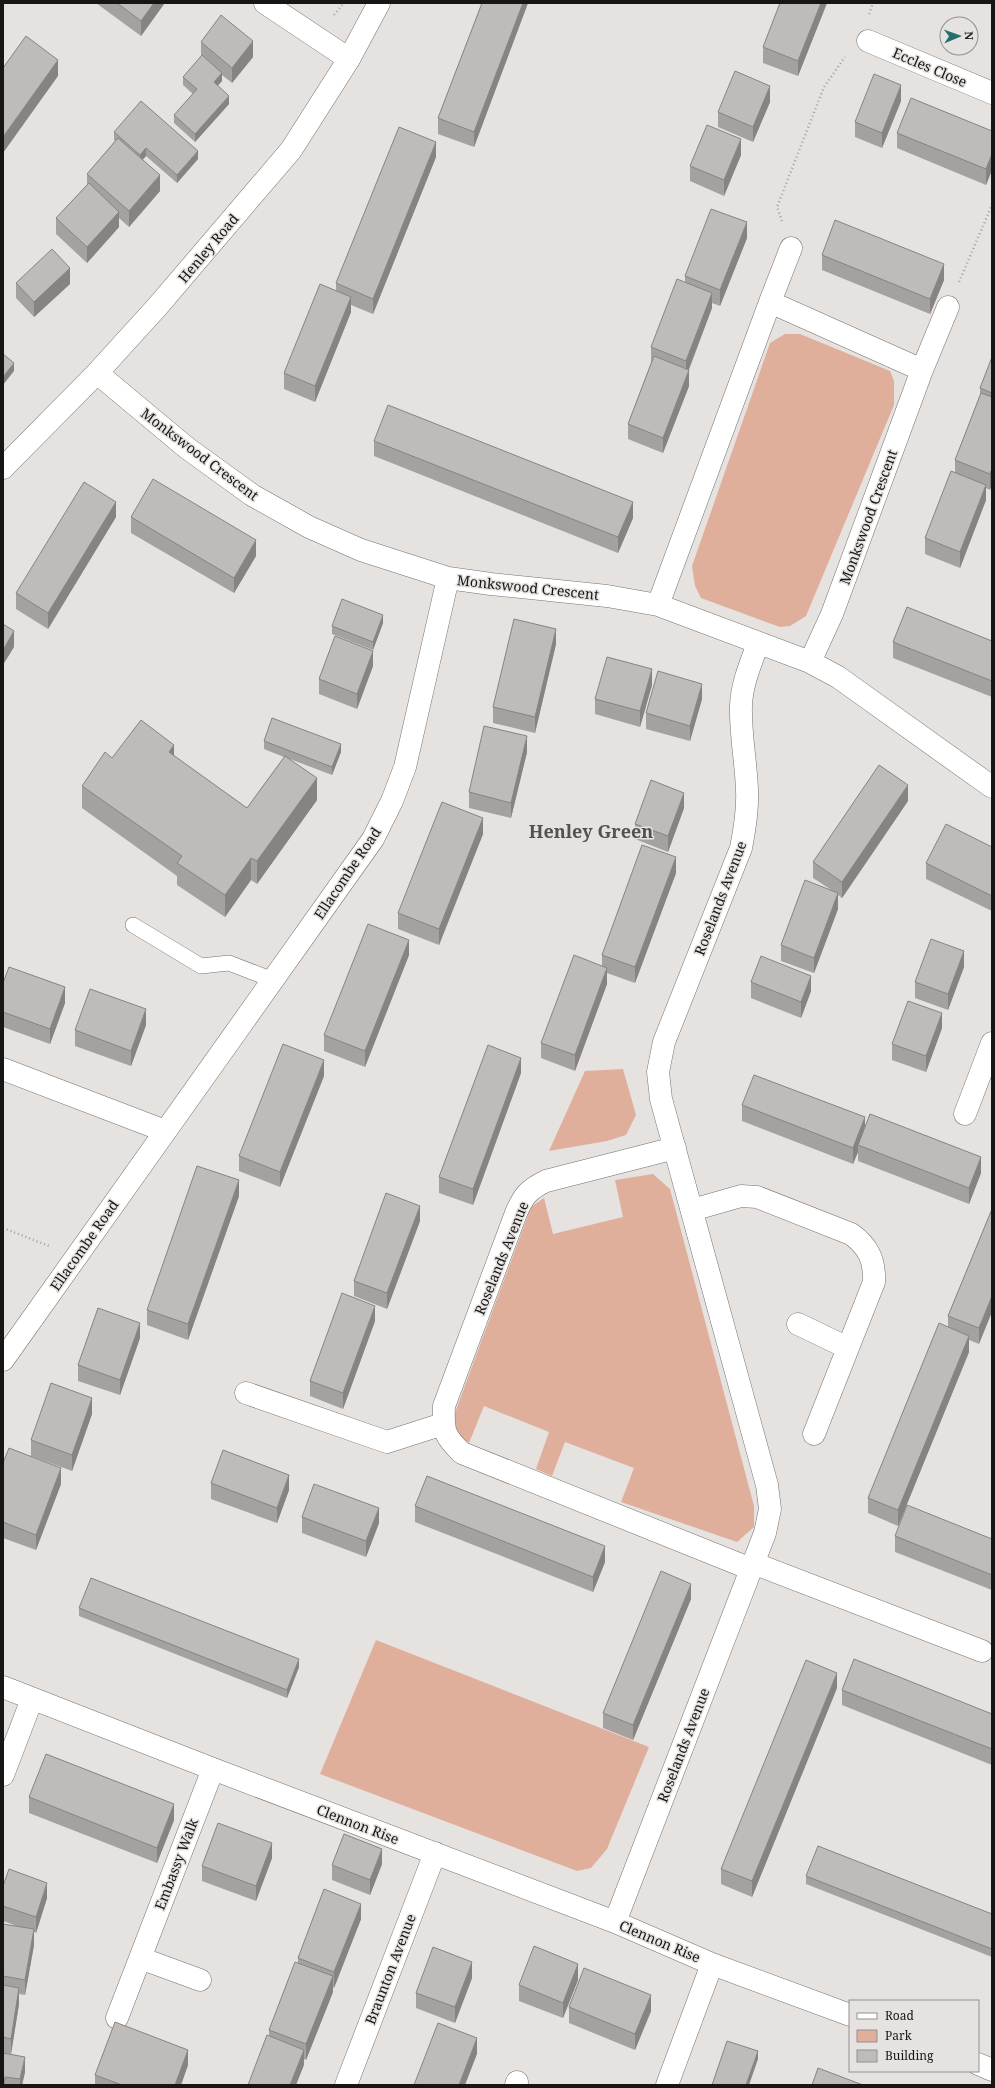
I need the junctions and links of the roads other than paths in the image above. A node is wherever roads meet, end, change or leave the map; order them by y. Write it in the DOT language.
graph roads {
  1 [pos="265,3"];
  2 [pos="379,3"];
  3 [pos="868,41"];
  4 [pos="349,59"];
  5 [pos="992,93"];
  6 [pos="791,248"];
  7 [pos="770,302"];
  8 [pos="948,307"];
  9 [pos="922,370"];
  10 [pos="97,373"];
  11 [pos="3,468"];
  12 [pos="448,578"];
  13 [pos="658,605"];
  14 [pos="758,643"];
  15 [pos="810,662"];
  16 [pos="992,787"];
  17 [pos="133,925"];
  18 [pos="273,980"];
  19 [pos="992,1043"];
  20 [pos="3,1069"];
  21 [pos="965,1114"];
  22 [pos="165,1131"];
  23 [pos="675,1148"];
  24 [pos="692,1210"];
  25 [pos="798,1324"];
  26 [pos="848,1348"];
  27 [pos="3,1360"];
  28 [pos="246,1393"];
  29 [pos="443,1424"];
  30 [pos="814,1434"];
  31 [pos="752,1566"];
  32 [pos="982,1651"];
  33 [pos="3,1687"];
  34 [pos="32,1699"];
  35 [pos="213,1769"];
  36 [pos="3,1775"];
  37 [pos="435,1853"];
  38 [pos="615,1922"];
  39 [pos="140,1958"];
  40 [pos="712,1964"];
  41 [pos="200,1980"];
  42 [pos="849,2015"];
  43 [pos="117,2018"];
  44 [pos="979,2064"];
  45 [pos="992,2070"];
  46 [pos="346,2085"];
  47 [pos="667,2085"];
  1 -- 4 [label="street"];
  2 -- 4 [label="street, Henley Road"];
  3 -- 5 [label="street, Eccles Close"];
  4 -- 10 [label="street, Henley Road"];
  6 -- 7 [label="street"];
  7 -- 9 [label="street"];
  7 -- 13 [label="street"];
  8 -- 9 [label="street, Monkswood Crescent"];
  9 -- 15 [label="street, Monkswood Crescent"];
  10 -- 11 [label="street, Henley Road"];
  10 -- 12 [label="street, Monkswood Crescent"];
  12 -- 13 [label="street, Monkswood Crescent"];
  12 -- 18 [label="street, Ellacombe Road"];
  13 -- 14 [label="street, Monkswood Crescent"];
  14 -- 15 [label="street, Monkswood Crescent"];
  14 -- 23 [label="street, Roselands Avenue"];
  15 -- 16 [label="street, Monkswood Crescent"];
  17 -- 18 [label="lane"];
  18 -- 22 [label="street, Ellacombe Road"];
  19 -- 21 [label="street"];
  20 -- 22 [label="street"];
  22 -- 27 [label="street, Ellacombe Road"];
  23 -- 24 [label="street, Roselands Avenue"];
  23 -- 29 [label="street, Roselands Avenue"];
  24 -- 26 [label="street"];
  24 -- 31 [label="street, Roselands Avenue"];
  25 -- 26 [label="street"];
  26 -- 30 [label="street"];
  28 -- 29 [label="street"];
  29 -- 31 [label="street, Roselands Avenue"];
  31 -- 32 [label="street, Roselands Avenue"];
  31 -- 38 [label="street, Roselands Avenue"];
  33 -- 34 [label="street, Clennon Rise"];
  34 -- 35 [label="street, Clennon Rise"];
  34 -- 36 [label="street"];
  35 -- 37 [label="street, Clennon Rise"];
  35 -- 39 [label="street, Embassy Walk"];
  37 -- 38 [label="street, Clennon Rise"];
  37 -- 46 [label="street, Braunton Avenue"];
  38 -- 40 [label="street, Clennon Rise"];
  39 -- 41 [label="street"];
  39 -- 43 [label="street, Embassy Walk"];
  40 -- 42 [label="street, Clennon Rise"];
  40 -- 47 [label="street, Clennon Rise"];
  44 -- 45 [label="street"];
}
